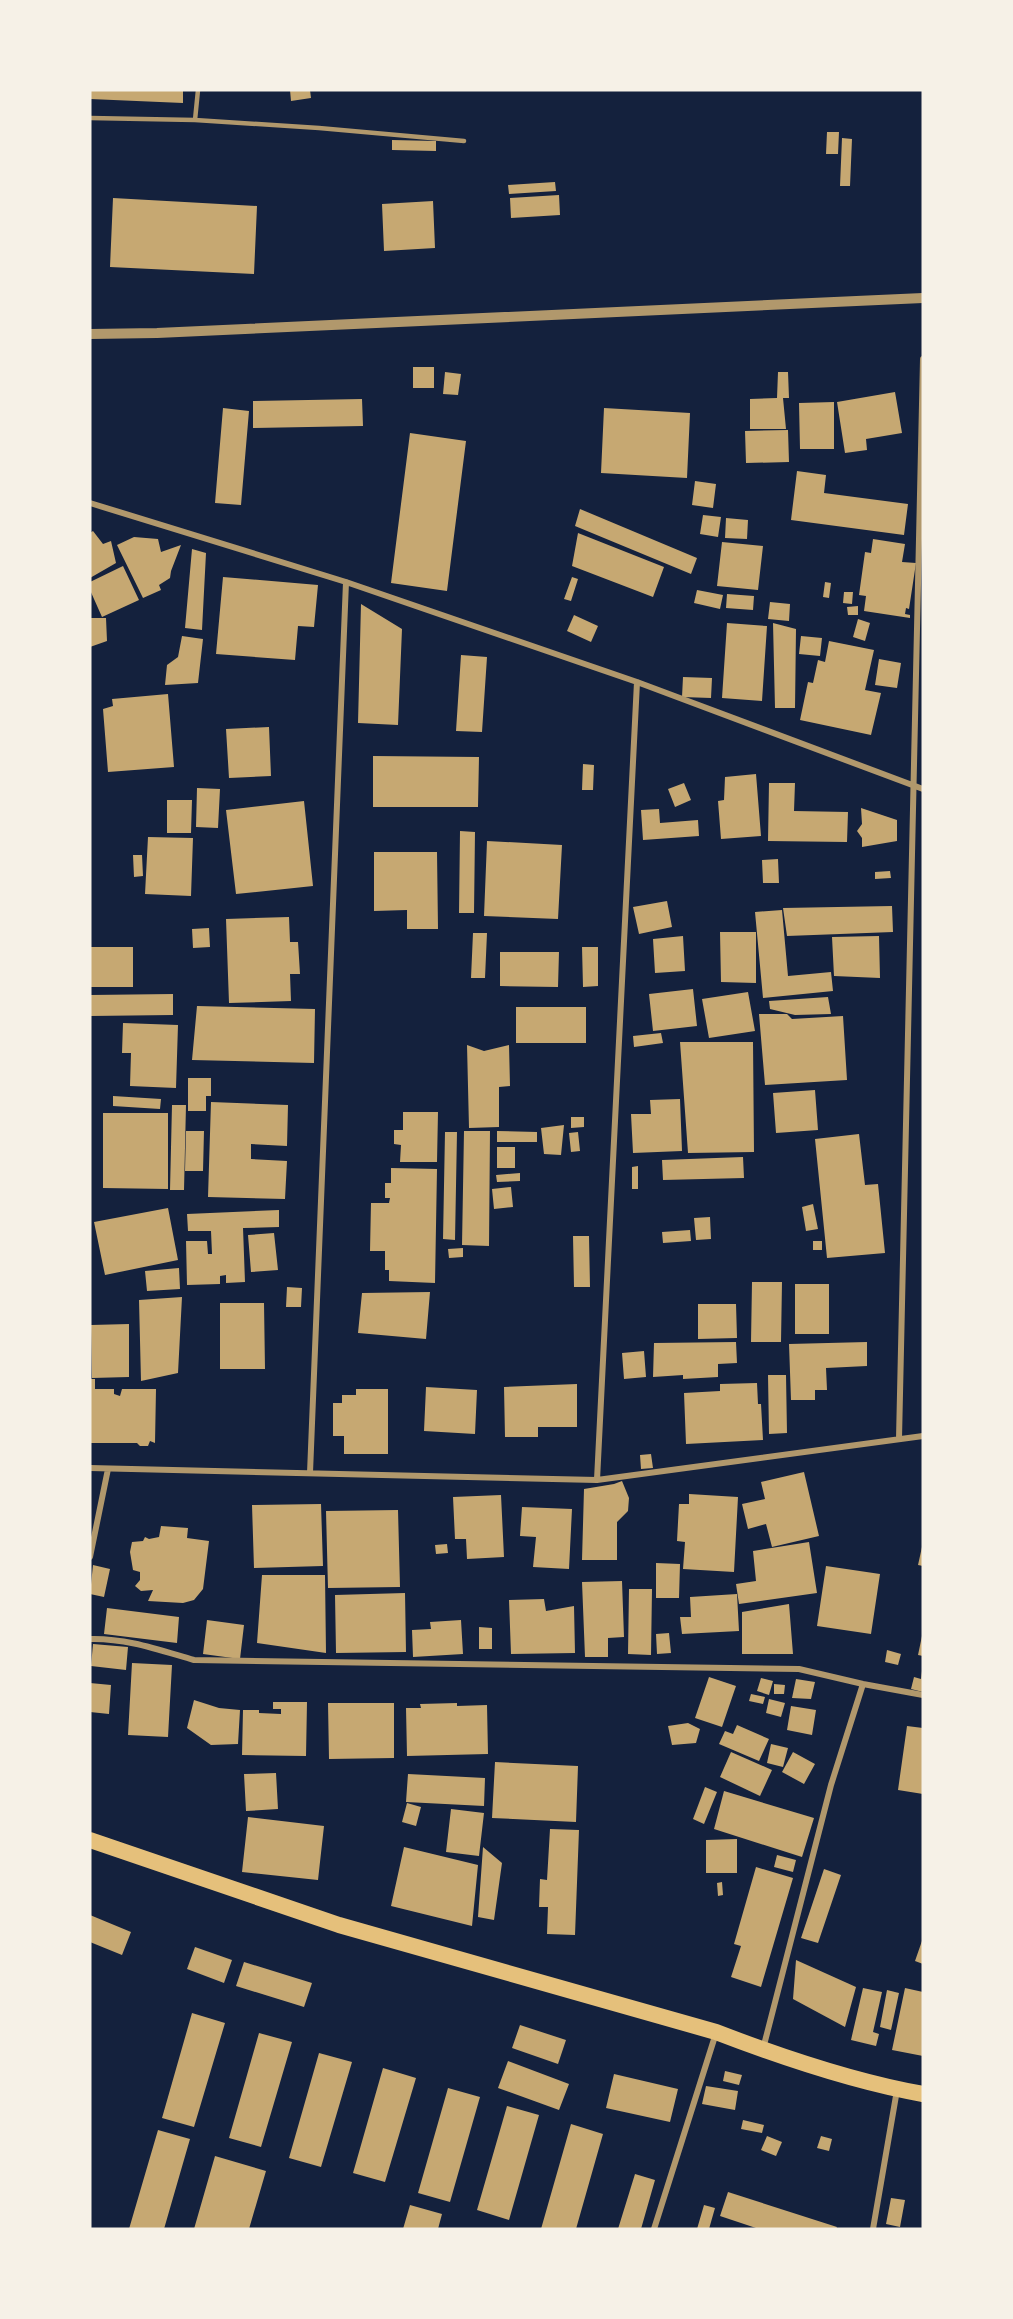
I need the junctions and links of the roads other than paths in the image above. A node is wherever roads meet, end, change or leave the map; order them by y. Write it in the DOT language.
graph roads {
  1 [pos="198,90"];
  2 [pos="90,118"];
  3 [pos="195,120"];
  4 [pos="464,141"];
  5 [pos="923,298"];
  6 [pos="90,334"];
  7 [pos="923,359"];
  8 [pos="90,503"];
  9 [pos="346,582"];
  10 [pos="637,682"];
  11 [pos="912,784"];
  12 [pos="923,789"];
  13 [pos="923,1436"];
  14 [pos="899,1439"];
  15 [pos="90,1468"];
  16 [pos="108,1468"];
  17 [pos="310,1473"];
  18 [pos="597,1480"];
  19 [pos="90,1557"];
  20 [pos="90,1639"];
  21 [pos="863,1684"];
  22 [pos="923,1695"];
  23 [pos="90,1840"];
  24 [pos="716,2032"];
  25 [pos="763,2050"];
  26 [pos="897,2089"];
  27 [pos="923,2094"];
  28 [pos="654,2229"];
  29 [pos="873,2229"];
  1 -- 3 [label="lane"];
  2 -- 3 [label="lane"];
  3 -- 4 [label="lane"];
  5 -- 6 [label="street"];
  7 -- 11 [label="street"];
  8 -- 9 [label="street"];
  9 -- 10 [label="street"];
  9 -- 17 [label="street"];
  10 -- 11 [label="street"];
  10 -- 18 [label="street"];
  11 -- 12 [label="street"];
  11 -- 14 [label="street"];
  13 -- 14 [label="street"];
  14 -- 18 [label="street"];
  15 -- 16 [label="street"];
  16 -- 17 [label="street"];
  16 -- 19 [label="street"];
  17 -- 18 [label="street"];
  20 -- 21 [label="street"];
  21 -- 22 [label="street"];
  21 -- 25 [label="street"];
  23 -- 24 [label="highway"];
  24 -- 25 [label="highway"];
  24 -- 28 [label="street"];
  25 -- 26 [label="highway"];
  26 -- 27 [label="highway"];
  26 -- 29 [label="street"];
}
